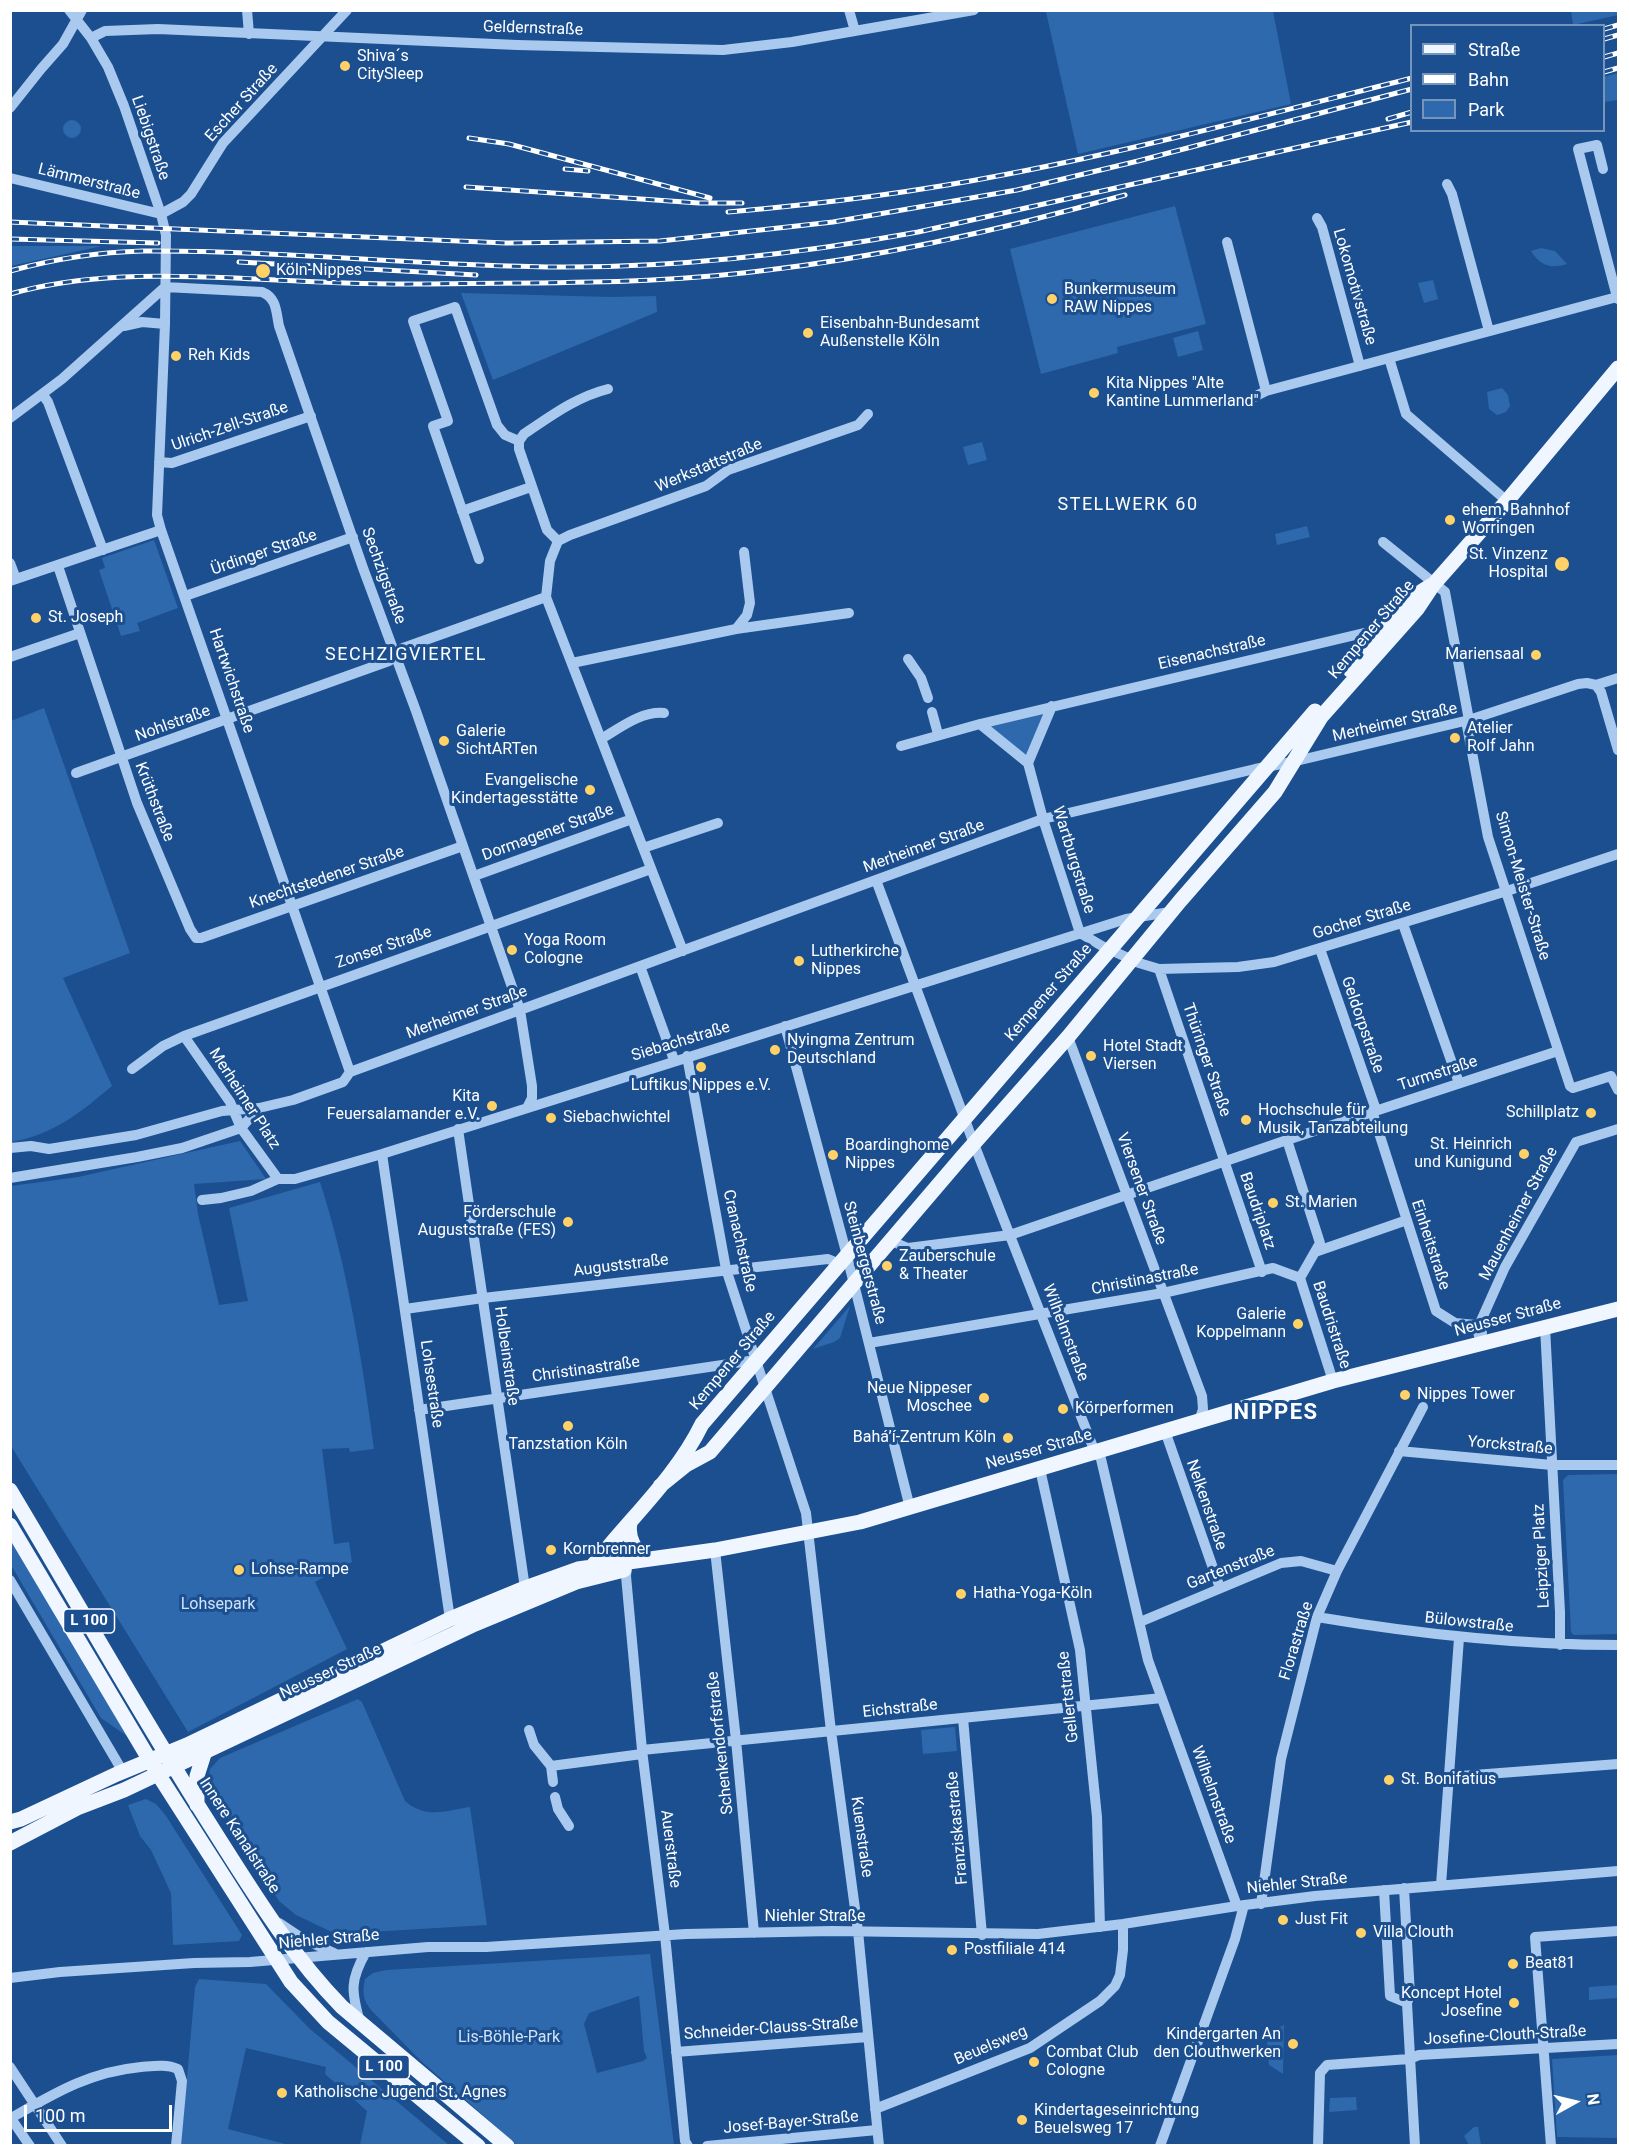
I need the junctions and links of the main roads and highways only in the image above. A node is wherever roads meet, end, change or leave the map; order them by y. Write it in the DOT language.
graph roads {
  1 [pos="1618,369"];
  2 [pos="1433,585"];
  3 [pos="1618,1309"];
  4 [pos="699,1431"];
  5 [pos="717,1444"];
  6 [pos="660,1486"];
  7 [pos="10,1490"];
  8 [pos="10,1525"];
  9 [pos="625,1528"];
  10 [pos="676,1556"];
  11 [pos="636,1563"];
  12 [pos="594,1565"];
  13 [pos="576,1582"];
  14 [pos="450,1619"];
  15 [pos="446,1637"];
  16 [pos="293,1701"];
  17 [pos="205,1751"];
  18 [pos="150,1760"];
  19 [pos="170,1760"];
  20 [pos="158,1774"];
  21 [pos="197,1804"];
  22 [pos="16,1820"];
  23 [pos="27,1834"];
  24 [pos="10,1843"];
  25 [pos="478,2145"];
  26 [pos="507,2145"];
  1 -- 2 [label="main road, Kempener Straße"];
  2 -- 4 [label="main road, Kempener Straße"];
  2 -- 5 [label="main road, Kempener Straße"];
  3 -- 10 [label="main road, Neusser Straße"];
  4 -- 5 [label="main road, Kempener Straße"];
  4 -- 6 [label="main road, Kempener Straße"];
  5 -- 6 [label="main road, Kempener Straße"];
  6 -- 9 [label="main road, Kempener Straße"];
  7 -- 19 [label="main road, Innere Kanalstraße / L 100"];
  8 -- 18 [label="main road, L 100"];
  9 -- 11 [label="main road"];
  9 -- 12 [label="main road, Kempener Straße"];
  10 -- 11 [label="main road, Neusser Straße"];
  10 -- 11 [label="main road, Neusser Straße"];
  11 -- 12 [label="main road, Neusser Straße"];
  11 -- 13 [label="main road, Neusser Straße"];
  12 -- 13 [label="main road, Kempener Straße"];
  12 -- 14 [label="main road, Neusser Straße"];
  13 -- 15 [label="main road, Neusser Straße"];
  14 -- 15 [label="main road"];
  14 -- 16 [label="main road, Neusser Straße"];
  15 -- 16 [label="main road, Neusser Straße"];
  16 -- 17 [label="main road, Neusser Straße"];
  16 -- 19 [label="main road, Neusser Straße"];
  17 -- 19 [label="main road, Neusser Straße"];
  17 -- 21 [label="main road"];
  18 -- 19 [label="main road, Neusser Straße"];
  18 -- 20 [label="main road, L 100"];
  18 -- 22 [label="main road, Neusser Straße"];
  19 -- 20 [label="main road, Neusser Straße"];
  19 -- 21 [label="main road, Innere Kanalstraße / L 100"];
  20 -- 23 [label="main road, Neusser Straße"];
  20 -- 25 [label="main road, L 100"];
  21 -- 26 [label="main road, Innere Kanalstraße / L 100"];
  22 -- 23 [label="main road"];
  23 -- 24 [label="main road, Neusser Straße"];
}
